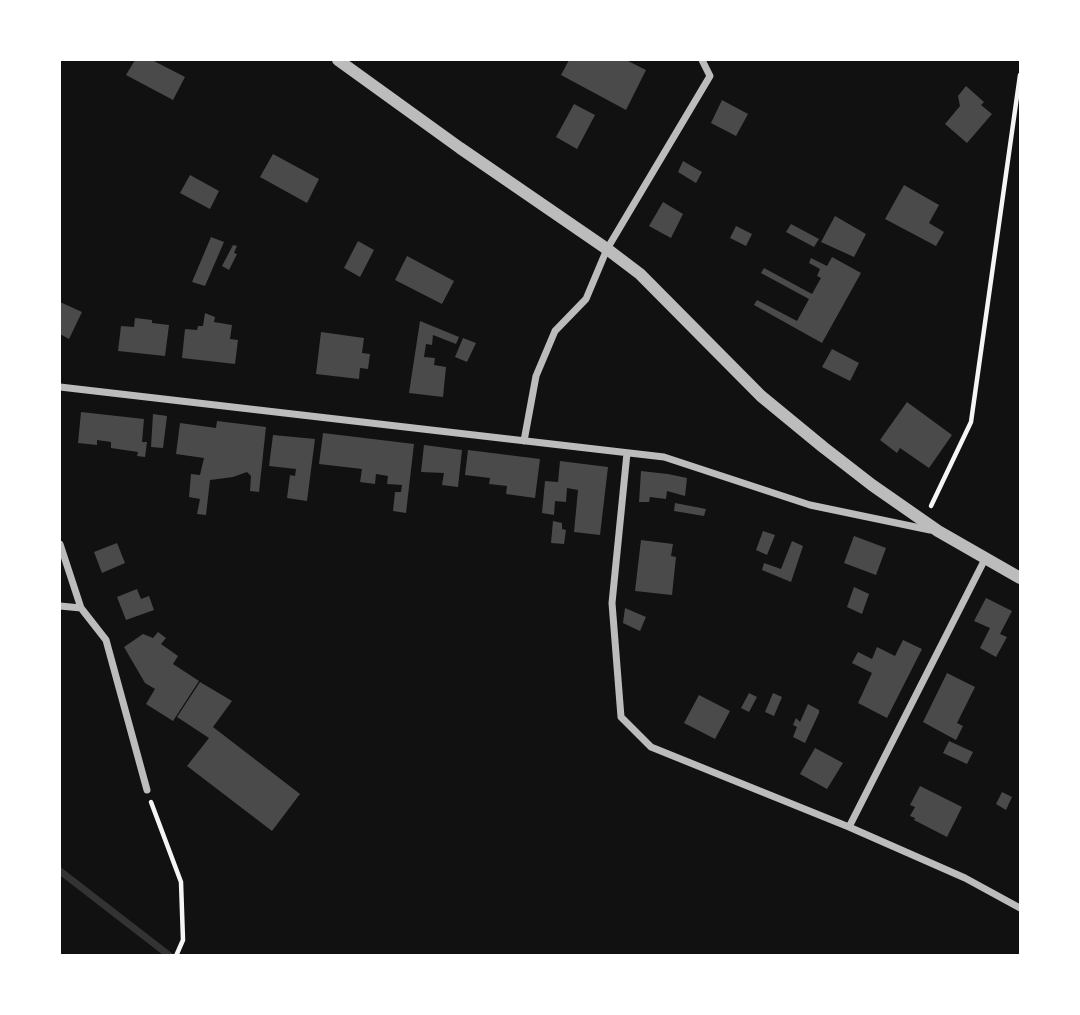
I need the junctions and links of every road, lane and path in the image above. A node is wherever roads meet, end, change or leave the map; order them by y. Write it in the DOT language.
graph roads {
  1 [pos="338,60"];
  2 [pos="702,60"];
  3 [pos="1020,75"];
  4 [pos="607,249"];
  5 [pos="60,387"];
  6 [pos="524,441"];
  7 [pos="627,453"];
  8 [pos="924,521"];
  9 [pos="938,531"];
  10 [pos="60,544"];
  11 [pos="985,559"];
  12 [pos="1020,578"];
  13 [pos="60,606"];
  14 [pos="81,608"];
  15 [pos="147,790"];
  16 [pos="849,827"];
  17 [pos="1020,908"];
  18 [pos="176,956"];
  1 -- 4 [label="street"];
  2 -- 4 [label="street"];
  3 -- 8 [label="path"];
  4 -- 6 [label="street"];
  4 -- 8 [label="street"];
  5 -- 6 [label="street"];
  6 -- 7 [label="street"];
  7 -- 9 [label="street"];
  7 -- 16 [label="street"];
  8 -- 9 [label="street"];
  9 -- 11 [label="street"];
  10 -- 14 [label="street"];
  11 -- 12 [label="street"];
  11 -- 16 [label="street"];
  13 -- 14 [label="street"];
  14 -- 15 [label="street"];
  15 -- 18 [label="path"];
  16 -- 17 [label="street"];
}
